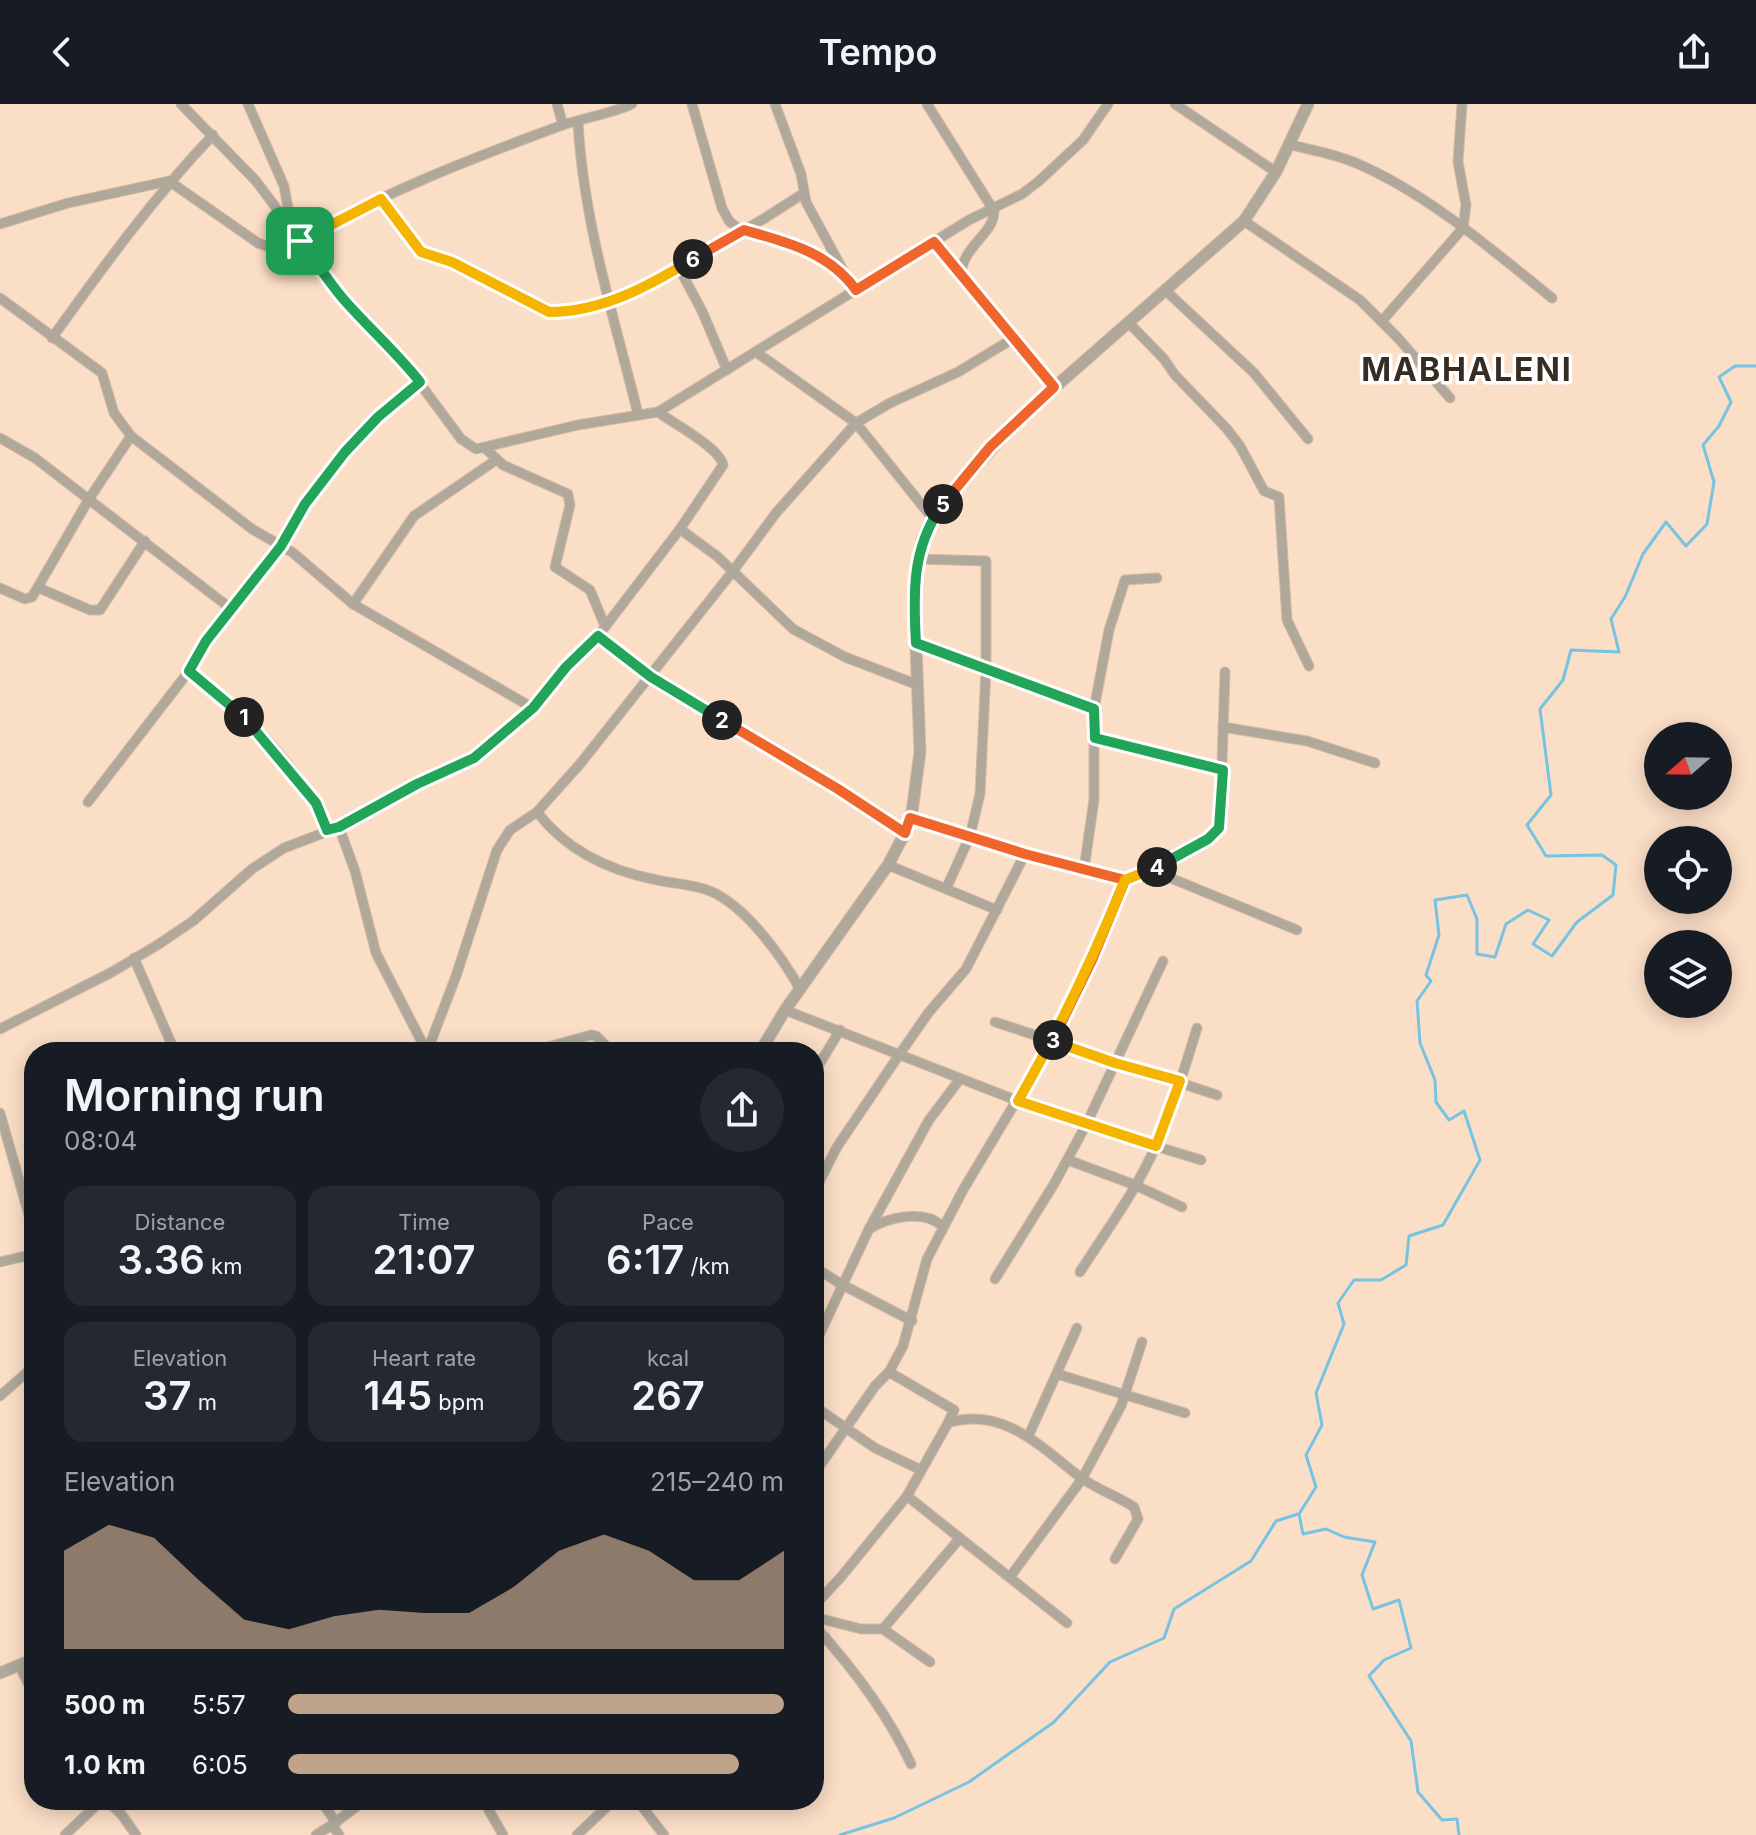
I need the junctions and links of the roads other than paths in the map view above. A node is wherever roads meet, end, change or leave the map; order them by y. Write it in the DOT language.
graph roads {
  1 [pos="181,104"];
  2 [pos="248,104"];
  3 [pos="557,104"];
  4 [pos="632,104"];
  5 [pos="692,104"];
  6 [pos="775,104"];
  7 [pos="927,104"];
  8 [pos="1108,104"];
  9 [pos="1175,104"];
  10 [pos="1308,104"];
  11 [pos="1462,104"];
  12 [pos="578,121"];
  13 [pos="563,125"];
  14 [pos="213,135"];
  15 [pos="1291,145"];
  16 [pos="1276,172"];
  17 [pos="169,181"];
  18 [pos="804,193"];
  19 [pos="381,199"];
  20 [pos="993,208"];
  21 [pos="1244,221"];
  22 [pos="0,224"];
  23 [pos="1463,228"];
  24 [pos="744,230"];
  25 [pos="292,231"];
  26 [pos="300,241"];
  27 [pos="934,242"];
  28 [pos="313,262"];
  29 [pos="679,268"];
  30 [pos="961,273"];
  31 [pos="845,275"];
  32 [pos="856,290"];
  33 [pos="1165,290"];
  34 [pos="0,298"];
  35 [pos="1552,298"];
  36 [pos="608,304"];
  37 [pos="1382,321"];
  38 [pos="1128,322"];
  39 [pos="52,338"];
  40 [pos="1014,338"];
  41 [pos="756,352"];
  42 [pos="727,370"];
  43 [pos="420,382"];
  44 [pos="1054,387"];
  45 [pos="1450,398"];
  46 [pos="658,412"];
  47 [pos="638,414"];
  48 [pos="856,423"];
  49 [pos="131,436"];
  50 [pos="0,438"];
  51 [pos="1308,439"];
  52 [pos="485,448"];
  53 [pos="496,460"];
  54 [pos="89,499"];
  55 [pos="933,519"];
  56 [pos="680,529"];
  57 [pos="145,541"];
  58 [pos="281,546"];
  59 [pos="918,559"];
  60 [pos="733,571"];
  61 [pos="1157,578"];
  62 [pos="0,588"];
  63 [pos="39,588"];
  64 [pos="353,604"];
  65 [pos="230,608"];
  66 [pos="605,626"];
  67 [pos="598,636"];
  68 [pos="916,643"];
  69 [pos="1309,666"];
  70 [pos="986,670"];
  71 [pos="189,671"];
  72 [pos="1225,672"];
  73 [pos="651,677"];
  74 [pos="918,685"];
  75 [pos="533,708"];
  76 [pos="1094,709"];
  77 [pos="1223,727"];
  78 [pos="1095,738"];
  79 [pos="1375,763"];
  80 [pos="1223,770"];
  81 [pos="88,802"];
  82 [pos="537,812"];
  83 [pos="910,818"];
  84 [pos="339,827"];
  85 [pos="327,830"];
  86 [pos="905,833"];
  87 [pos="970,836"];
  88 [pos="1025,854"];
  89 [pos="888,865"];
  90 [pos="1084,869"];
  91 [pos="1138,873"];
  92 [pos="1125,880"];
  93 [pos="946,889"];
  94 [pos="997,910"];
  95 [pos="1297,930"];
  96 [pos="134,958"];
  97 [pos="1163,961"];
  98 [pos="800,989"];
  99 [pos="785,1010"];
  100 [pos="995,1022"];
  101 [pos="1197,1028"];
  102 [pos="0,1029"];
  103 [pos="840,1030"];
  104 [pos="1052,1041"];
  105 [pos="171,1042"];
  106 [pos="422,1042"];
  107 [pos="431,1042"];
  108 [pos="566,1042"];
  109 [pos="602,1042"];
  110 [pos="766,1042"];
  111 [pos="899,1055"];
  112 [pos="824,1056"];
  113 [pos="1115,1063"];
  114 [pos="960,1079"];
  115 [pos="1180,1081"];
  116 [pos="1217,1095"];
  117 [pos="1018,1101"];
  118 [pos="0,1113"];
  119 [pos="1086,1125"];
  120 [pos="1156,1146"];
  121 [pos="1068,1160"];
  122 [pos="1201,1160"];
  123 [pos="824,1172"];
  124 [pos="1135,1185"];
  125 [pos="24,1198"];
  126 [pos="1182,1207"];
  127 [pos="942,1226"];
  128 [pos="869,1229"];
  129 [pos="24,1256"];
  130 [pos="0,1262"];
  131 [pos="1080,1272"];
  132 [pos="824,1273"];
  133 [pos="995,1279"];
  134 [pos="841,1284"];
  135 [pos="912,1321"];
  136 [pos="824,1323"];
  137 [pos="1077,1328"];
  138 [pos="1142,1342"];
  139 [pos="889,1372"];
  140 [pos="1057,1374"];
  141 [pos="24,1375"];
  142 [pos="0,1396"];
  143 [pos="1125,1396"];
  144 [pos="824,1413"];
  145 [pos="1185,1413"];
  146 [pos="948,1423"];
  147 [pos="846,1429"];
  148 [pos="1028,1437"];
  149 [pos="824,1460"];
  150 [pos="921,1470"];
  151 [pos="1082,1479"];
  152 [pos="907,1496"];
  153 [pos="960,1538"];
  154 [pos="1115,1559"];
  155 [pos="1010,1577"];
  156 [pos="824,1595"];
  157 [pos="824,1620"];
  158 [pos="1067,1623"];
  159 [pos="883,1629"];
  160 [pos="826,1638"];
  161 [pos="930,1662"];
  162 [pos="24,1663"];
  163 [pos="19,1665"];
  164 [pos="0,1673"];
  165 [pos="24,1675"];
  166 [pos="911,1764"];
  167 [pos="91,1810"];
  168 [pos="118,1810"];
  169 [pos="326,1810"];
  170 [pos="352,1810"];
  171 [pos="489,1810"];
  172 [pos="603,1810"];
  173 [pos="645,1810"];
  174 [pos="334,1824"];
  175 [pos="65,1835"];
  176 [pos="136,1835"];
  177 [pos="316,1835"];
  178 [pos="339,1835"];
  179 [pos="503,1835"];
  180 [pos="577,1835"];
  181 [pos="664,1835"];
  1 -- 14 [label="street"];
  2 -- 25 [label="street"];
  3 -- 13 [label="street"];
  4 -- 12 [label="street"];
  5 -- 24 [label="street"];
  6 -- 18 [label="street"];
  7 -- 20 [label="street"];
  8 -- 20 [label="street"];
  9 -- 16 [label="street"];
  10 -- 15 [label="street"];
  11 -- 23 [label="street"];
  12 -- 13 [label="street"];
  12 -- 36 [label="street"];
  13 -- 19 [label="street"];
  14 -- 17 [label="street"];
  14 -- 25 [label="street"];
  15 -- 16 [label="street"];
  15 -- 23 [label="street"];
  16 -- 21 [label="street"];
  17 -- 22 [label="street"];
  17 -- 28 [label="street"];
  17 -- 39 [label="street"];
  18 -- 24 [label="street"];
  18 -- 31 [label="street"];
  19 -- 26 [label="street"];
  19 -- 36 [label="street"];
  20 -- 27 [label="street"];
  20 -- 30 [label="street"];
  21 -- 33 [label="street"];
  21 -- 37 [label="street"];
  23 -- 35 [label="street"];
  23 -- 37 [label="street"];
  24 -- 29 [label="street"];
  24 -- 31 [label="street"];
  25 -- 26 [label="street"];
  26 -- 28 [label="street"];
  27 -- 30 [label="street"];
  27 -- 32 [label="street"];
  28 -- 43 [label="street"];
  29 -- 36 [label="street"];
  29 -- 42 [label="street"];
  30 -- 40 [label="street"];
  31 -- 32 [label="street"];
  32 -- 41 [label="street"];
  33 -- 38 [label="street"];
  33 -- 51 [label="street"];
  34 -- 39 [label="street"];
  36 -- 47 [label="street"];
  37 -- 45 [label="street"];
  38 -- 44 [label="street"];
  38 -- 69 [label="street"];
  39 -- 49 [label="street"];
  40 -- 44 [label="street"];
  40 -- 48 [label="street"];
  41 -- 42 [label="street"];
  41 -- 48 [label="street"];
  42 -- 46 [label="street"];
  43 -- 52 [label="street"];
  43 -- 58 [label="street"];
  44 -- 55 [label="street"];
  46 -- 47 [label="street"];
  46 -- 56 [label="street"];
  47 -- 52 [label="street"];
  48 -- 55 [label="street"];
  48 -- 60 [label="street"];
  49 -- 54 [label="street"];
  49 -- 58 [label="street"];
  50 -- 54 [label="street"];
  52 -- 53 [label="street"];
  53 -- 64 [label="street"];
  53 -- 66 [label="street"];
  54 -- 57 [label="street"];
  54 -- 63 [label="street"];
  55 -- 59 [label="street"];
  56 -- 60 [label="street"];
  56 -- 66 [label="street"];
  57 -- 63 [label="street"];
  57 -- 65 [label="street"];
  58 -- 64 [label="street"];
  58 -- 65 [label="street"];
  59 -- 68 [label="street"];
  59 -- 70 [label="street"];
  60 -- 73 [label="street"];
  60 -- 74 [label="street"];
  61 -- 76 [label="street"];
  62 -- 63 [label="street"];
  64 -- 75 [label="street"];
  65 -- 71 [label="street"];
  66 -- 67 [label="street"];
  67 -- 73 [label="street"];
  67 -- 75 [label="street"];
  68 -- 70 [label="street"];
  68 -- 74 [label="street"];
  70 -- 76 [label="street"];
  70 -- 87 [label="street"];
  71 -- 81 [label="street"];
  71 -- 85 [label="street"];
  72 -- 77 [label="street"];
  73 -- 82 [label="street"];
  73 -- 86 [label="street"];
  74 -- 83 [label="street"];
  75 -- 84 [label="street"];
  76 -- 78 [label="street"];
  77 -- 79 [label="street"];
  77 -- 80 [label="street"];
  78 -- 80 [label="street"];
  78 -- 90 [label="street"];
  80 -- 91 [label="street"];
  82 -- 98 [label="street"];
  82 -- 107 [label="street"];
  83 -- 86 [label="street"];
  83 -- 87 [label="street"];
  84 -- 85 [label="street"];
  84 -- 106 [label="street"];
  85 -- 96 [label="street"];
  86 -- 89 [label="street"];
  87 -- 88 [label="street"];
  87 -- 93 [label="street"];
  88 -- 90 [label="street"];
  88 -- 94 [label="street"];
  89 -- 93 [label="street"];
  89 -- 98 [label="street"];
  90 -- 92 [label="street"];
  91 -- 92 [label="street"];
  91 -- 95 [label="street"];
  92 -- 104 [label="street"];
  93 -- 94 [label="street"];
  94 -- 111 [label="street"];
  96 -- 102 [label="street"];
  96 -- 105 [label="street"];
  97 -- 113 [label="street"];
  98 -- 99 [label="street"];
  99 -- 103 [label="street"];
  99 -- 110 [label="street"];
  100 -- 104 [label="street"];
  101 -- 115 [label="street"];
  103 -- 111 [label="street"];
  103 -- 112 [label="street"];
  104 -- 113 [label="street"];
  104 -- 117 [label="street"];
  108 -- 109 [label="street"];
  111 -- 114 [label="street"];
  111 -- 123 [label="street"];
  113 -- 115 [label="street"];
  113 -- 119 [label="street"];
  114 -- 117 [label="street"];
  114 -- 128 [label="street"];
  115 -- 116 [label="street"];
  115 -- 120 [label="street"];
  117 -- 119 [label="street"];
  117 -- 127 [label="street"];
  118 -- 125 [label="street"];
  119 -- 120 [label="street"];
  119 -- 121 [label="street"];
  120 -- 122 [label="street"];
  120 -- 124 [label="street"];
  121 -- 124 [label="street"];
  121 -- 133 [label="street"];
  124 -- 126 [label="street"];
  124 -- 131 [label="street"];
  127 -- 128 [label="street"];
  127 -- 135 [label="street"];
  128 -- 134 [label="street"];
  129 -- 130 [label="street"];
  132 -- 134 [label="street"];
  134 -- 135 [label="street"];
  134 -- 136 [label="street"];
  135 -- 139 [label="street"];
  137 -- 140 [label="street"];
  138 -- 143 [label="street"];
  139 -- 146 [label="street"];
  139 -- 147 [label="street"];
  140 -- 143 [label="street"];
  140 -- 148 [label="street"];
  141 -- 142 [label="street"];
  143 -- 145 [label="street"];
  143 -- 151 [label="street"];
  144 -- 147 [label="street"];
  146 -- 148 [label="street"];
  146 -- 150 [label="street"];
  147 -- 149 [label="street"];
  147 -- 150 [label="street"];
  148 -- 151 [label="street"];
  150 -- 152 [label="street"];
  151 -- 154 [label="street"];
  151 -- 155 [label="street"];
  152 -- 153 [label="street"];
  152 -- 156 [label="street"];
  153 -- 155 [label="street"];
  153 -- 159 [label="street"];
  155 -- 158 [label="street"];
  157 -- 159 [label="street"];
  159 -- 161 [label="street"];
  160 -- 166 [label="street"];
  162 -- 163 [label="street"];
  163 -- 164 [label="street"];
  163 -- 165 [label="street"];
  167 -- 175 [label="street"];
  168 -- 176 [label="street"];
  169 -- 174 [label="street"];
  170 -- 174 [label="street"];
  171 -- 179 [label="street"];
  172 -- 180 [label="street"];
  173 -- 181 [label="street"];
  174 -- 177 [label="street"];
  174 -- 178 [label="street"];
}
